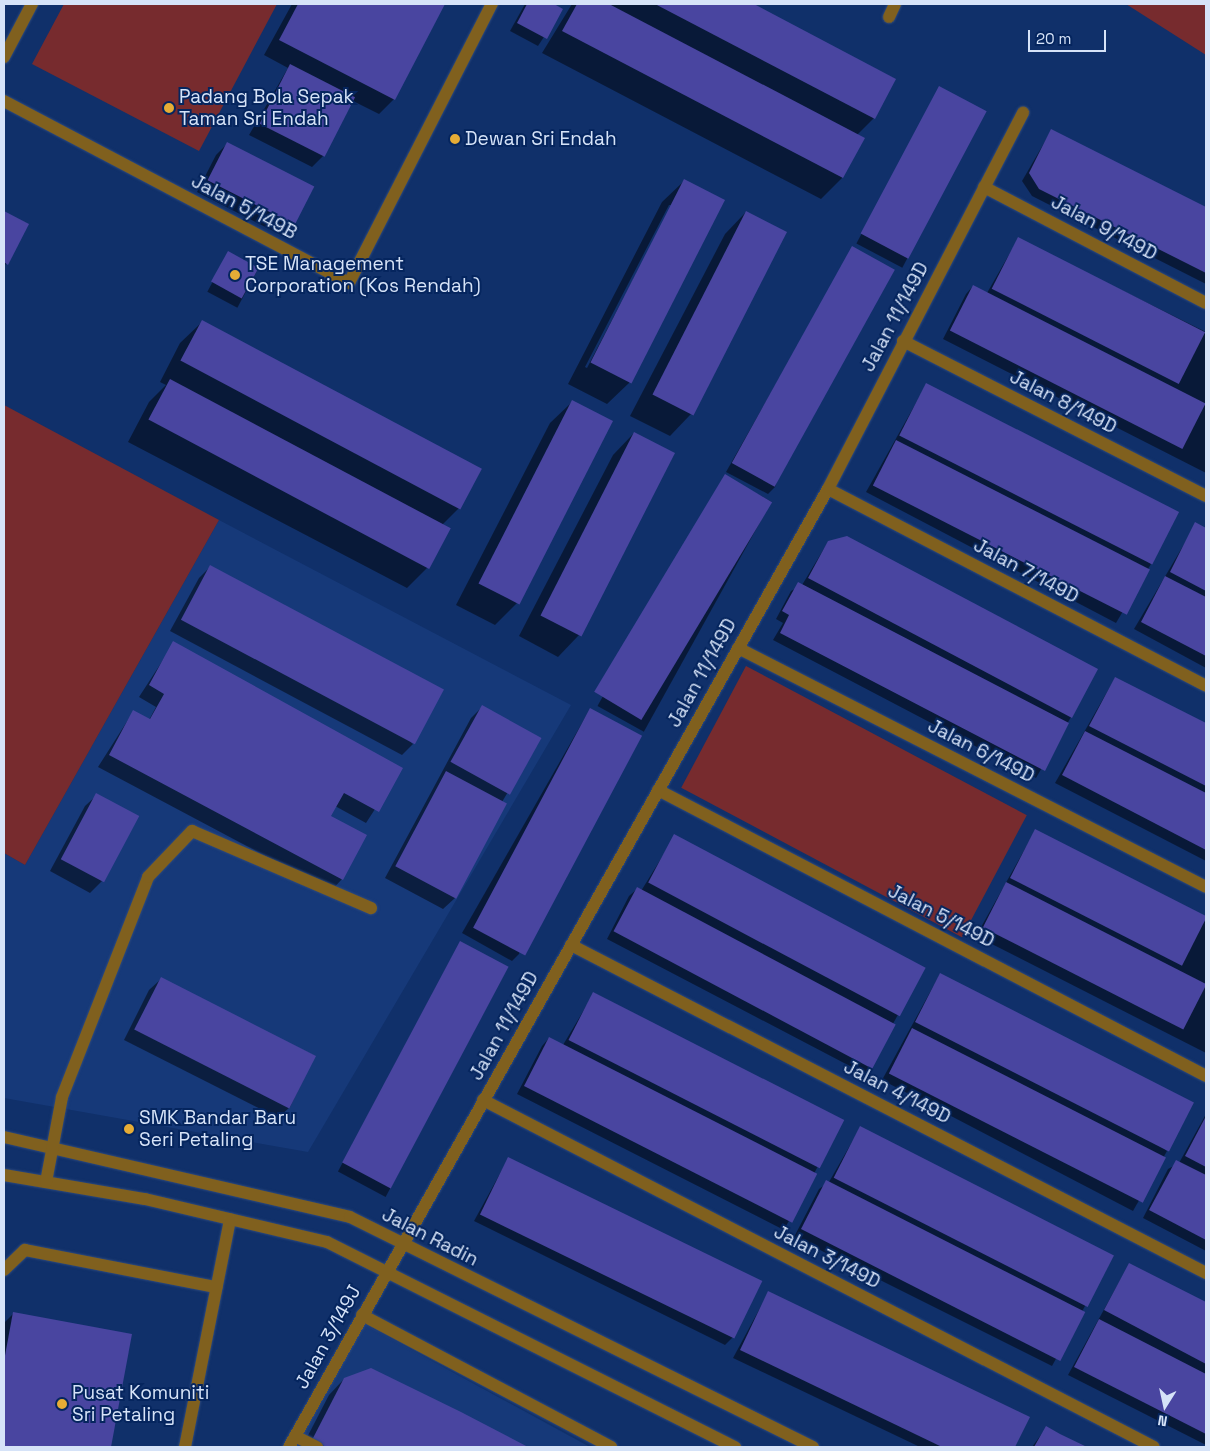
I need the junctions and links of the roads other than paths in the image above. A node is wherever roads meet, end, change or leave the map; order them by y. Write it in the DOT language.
graph roads {
  1 [pos="32,4"];
  2 [pos="492,4"];
  3 [pos="895,4"];
  4 [pos="889,17"];
  5 [pos="4,57"];
  6 [pos="4,101"];
  7 [pos="1023,113"];
  8 [pos="984,187"];
  9 [pos="1206,303"];
  10 [pos="903,341"];
  11 [pos="828,489"];
  12 [pos="1206,496"];
  13 [pos="738,648"];
  14 [pos="1206,686"];
  15 [pos="658,790"];
  16 [pos="1206,887"];
  17 [pos="371,908"];
  18 [pos="571,945"];
  19 [pos="1206,1076"];
  20 [pos="483,1100"];
  21 [pos="4,1137"];
  22 [pos="54,1146"];
  23 [pos="4,1175"];
  24 [pos="46,1182"];
  25 [pos="230,1219"];
  26 [pos="402,1245"];
  27 [pos="4,1270"];
  28 [pos="385,1272"];
  29 [pos="1206,1273"];
  30 [pos="216,1287"];
  31 [pos="362,1315"];
  32 [pos="292,1442"];
  33 [pos="184,1447"];
  34 [pos="317,1447"];
  35 [pos="612,1447"];
  36 [pos="735,1447"];
  37 [pos="813,1447"];
  38 [pos="1154,1447"];
  1 -- 5 [label="street"];
  2 -- 6 [label="street, Jalan 5/149B"];
  3 -- 4 [label="street"];
  7 -- 8 [label="street, Jalan 11/149D"];
  8 -- 9 [label="street, Jalan 9/149D"];
  8 -- 10 [label="street, Jalan 11/149D"];
  10 -- 11 [label="street, Jalan 11/149D"];
  10 -- 12 [label="street, Jalan 8/149D"];
  11 -- 13 [label="street, Jalan 11/149D"];
  11 -- 14 [label="street, Jalan 7/149D"];
  13 -- 15 [label="street, Jalan 11/149D"];
  13 -- 16 [label="street, Jalan 6/149D"];
  15 -- 18 [label="street, Jalan 11/149D"];
  15 -- 19 [label="street, Jalan 5/149D"];
  17 -- 22 [label="street"];
  18 -- 20 [label="street, Jalan 11/149D"];
  18 -- 29 [label="street, Jalan 4/149D"];
  20 -- 26 [label="street, Jalan 11/149D"];
  20 -- 38 [label="street, Jalan 3/149D"];
  21 -- 22 [label="street, Jalan Radin"];
  22 -- 24 [label="street"];
  22 -- 26 [label="street, Jalan Radin"];
  23 -- 24 [label="street"];
  24 -- 25 [label="street"];
  25 -- 28 [label="street"];
  25 -- 30 [label="street"];
  26 -- 28 [label="street, Jalan 3/149J"];
  26 -- 37 [label="street, Jalan Radin"];
  27 -- 30 [label="street"];
  28 -- 31 [label="street, Jalan 3/149J"];
  28 -- 36 [label="street"];
  30 -- 33 [label="street"];
  31 -- 32 [label="street, Jalan 3/149J"];
  31 -- 35 [label="street"];
  32 -- 34 [label="street"];
}
